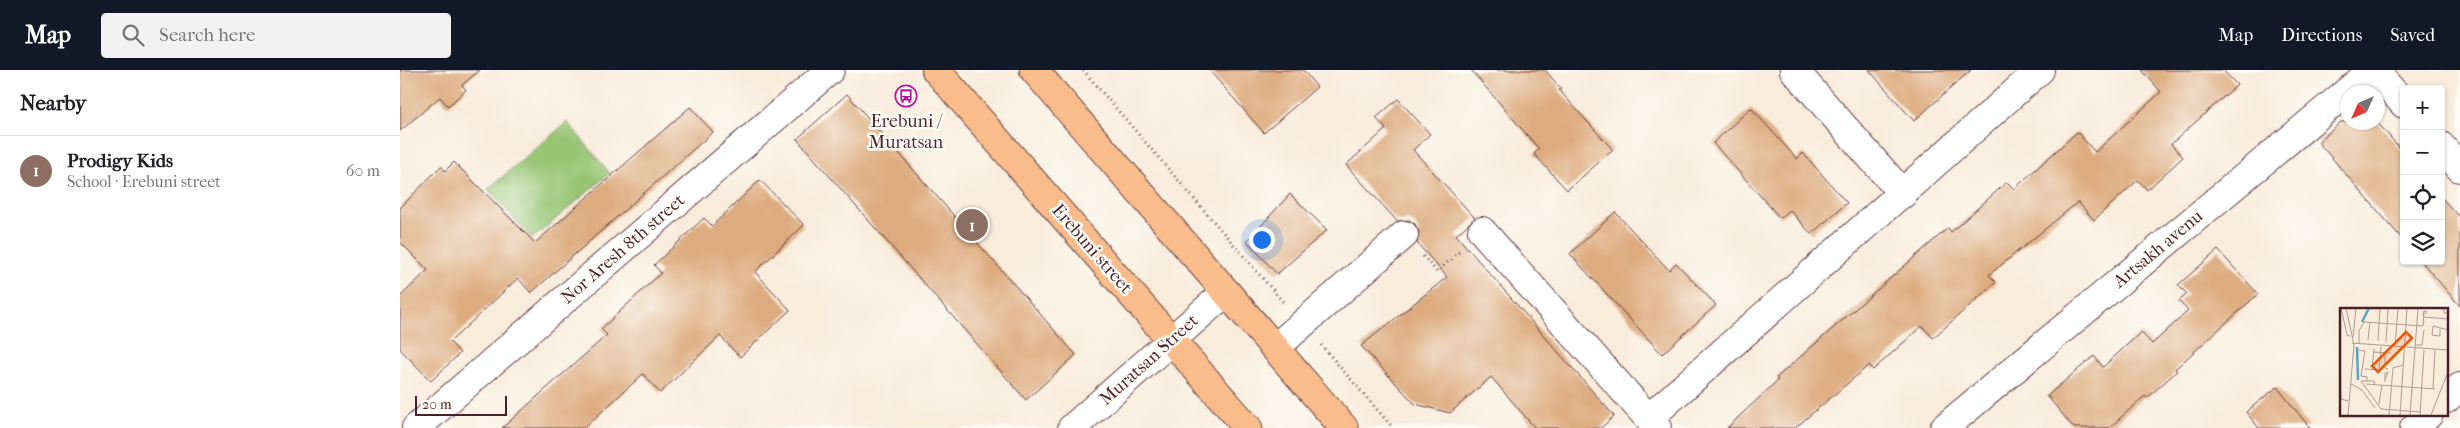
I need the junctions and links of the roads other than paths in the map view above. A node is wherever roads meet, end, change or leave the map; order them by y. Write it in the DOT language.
graph roads {
  1 [pos="830,70"];
  2 [pos="936,70"];
  3 [pos="1034,70"];
  4 [pos="1794,70"];
  5 [pos="2040,70"];
  6 [pos="2373,70"];
  7 [pos="2400,100"];
  8 [pos="2445,151"];
  9 [pos="2460,168"];
  10 [pos="1903,194"];
  11 [pos="1482,231"];
  12 [pos="1404,235"];
  13 [pos="1226,292"];
  14 [pos="1171,339"];
  15 [pos="1275,348"];
  16 [pos="2460,387"];
  17 [pos="2448,397"];
  18 [pos="2427,416"];
  19 [pos="1653,423"];
  20 [pos="416,428"];
  21 [pos="1072,428"];
  22 [pos="1248,428"];
  23 [pos="1344,428"];
  24 [pos="1944,428"];
  25 [pos="2414,428"];
  1 -- 20 [label="street, Nor Aresh 8th street"];
  2 -- 14 [label="main road, Erebuni street"];
  3 -- 13 [label="main road"];
  4 -- 10 [label="street"];
  5 -- 10 [label="street"];
  6 -- 7 [label="street, Artsakh avenu"];
  6 -- 24 [label="street, Artsakh avenu"];
  8 -- 9 [label="street"];
  10 -- 19 [label="street"];
  11 -- 19 [label="street"];
  12 -- 15 [label="street"];
  13 -- 14 [label="street, Muratsan Street"];
  13 -- 15 [label="main road"];
  14 -- 21 [label="street, Muratsan Street"];
  14 -- 22 [label="main road, Erebuni street"];
  15 -- 23 [label="main road"];
  16 -- 17 [label="street"];
  18 -- 25 [label="street"];
}
